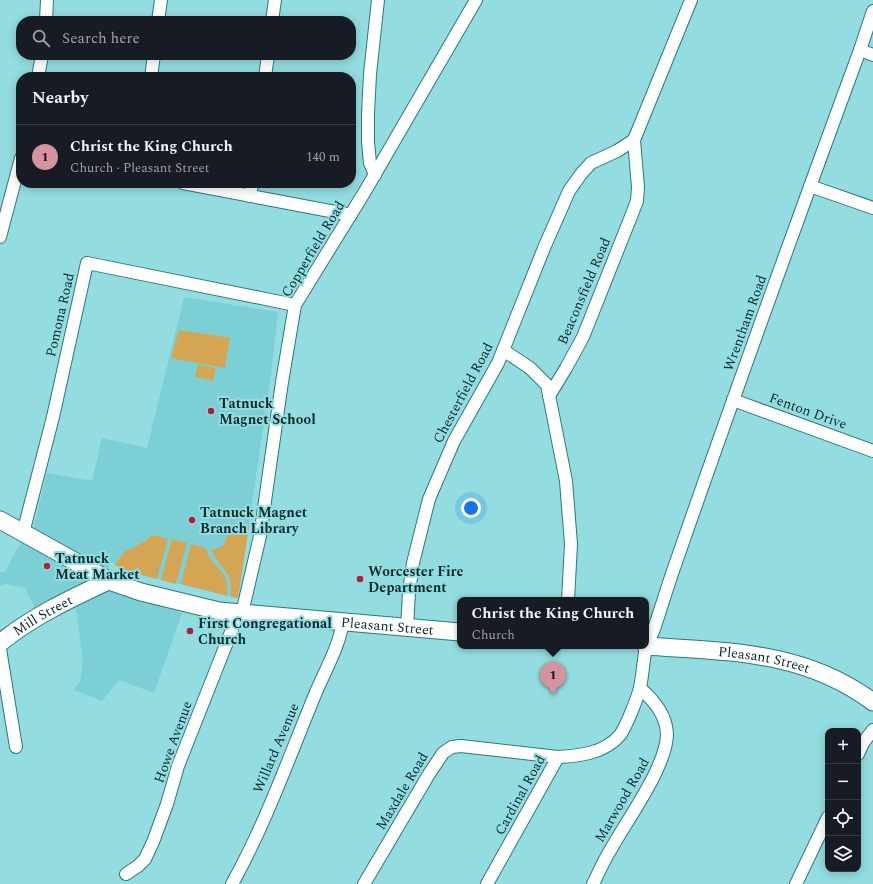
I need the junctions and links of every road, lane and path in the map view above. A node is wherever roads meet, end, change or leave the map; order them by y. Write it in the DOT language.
graph roads {
  1 [pos="47,0"];
  2 [pos="161,0"];
  3 [pos="275,0"];
  4 [pos="378,0"];
  5 [pos="476,0"];
  6 [pos="691,0"];
  7 [pos="873,11"];
  8 [pos="46,16"];
  9 [pos="159,16"];
  10 [pos="273,16"];
  11 [pos="860,50"];
  12 [pos="873,55"];
  13 [pos="41,60"];
  14 [pos="153,60"];
  15 [pos="267,60"];
  16 [pos="39,72"];
  17 [pos="152,72"];
  18 [pos="266,72"];
  19 [pos="634,140"];
  20 [pos="375,174"];
  21 [pos="16,177"];
  22 [pos="810,186"];
  23 [pos="209,188"];
  24 [pos="251,188"];
  25 [pos="250,196"];
  26 [pos="873,208"];
  27 [pos="351,215"];
  28 [pos="0,237"];
  29 [pos="295,305"];
  30 [pos="503,350"];
  31 [pos="549,396"];
  32 [pos="733,400"];
  33 [pos="873,451"];
  34 [pos="0,520"];
  35 [pos="23,533"];
  36 [pos="110,580"];
  37 [pos="568,597"];
  38 [pos="242,613"];
  39 [pos="343,621"];
  40 [pos="407,628"];
  41 [pos="457,632"];
  42 [pos="649,639"];
  43 [pos="0,643"];
  44 [pos="649,646"];
  45 [pos="0,649"];
  46 [pos="646,649"];
  47 [pos="640,688"];
  48 [pos="873,702"];
  49 [pos="873,730"];
  50 [pos="16,747"];
  51 [pos="861,747"];
  52 [pos="558,757"];
  53 [pos="825,823"];
  54 [pos="126,874"];
  55 [pos="232,884"];
  56 [pos="364,884"];
  57 [pos="487,884"];
  58 [pos="593,884"];
  59 [pos="796,884"];
  1 -- 8 [label="street"];
  2 -- 9 [label="street"];
  3 -- 10 [label="street"];
  4 -- 20 [label="street"];
  5 -- 20 [label="street, Copperfield Road"];
  6 -- 19 [label="street, Beaconsfield Road"];
  7 -- 11 [label="street, Wrentham Road"];
  11 -- 12 [label="street"];
  11 -- 22 [label="street, Wrentham Road"];
  13 -- 16 [label="street"];
  14 -- 17 [label="street"];
  15 -- 18 [label="street"];
  19 -- 30 [label="street, Chesterfield Road"];
  19 -- 31 [label="street, Beaconsfield Road"];
  20 -- 27 [label="street, Copperfield Road"];
  21 -- 28 [label="street"];
  22 -- 26 [label="street"];
  22 -- 32 [label="street, Wrentham Road"];
  23 -- 25 [label="street"];
  24 -- 25 [label="street"];
  25 -- 27 [label="street"];
  27 -- 29 [label="street, Copperfield Road"];
  29 -- 35 [label="street, Pomona Road"];
  29 -- 38 [label="street, Copperfield Road"];
  30 -- 31 [label="street"];
  30 -- 40 [label="street, Chesterfield Road"];
  31 -- 37 [label="street"];
  32 -- 33 [label="street, Fenton Drive"];
  32 -- 42 [label="street, Wrentham Road"];
  34 -- 35 [label="main road, Pleasant Street"];
  35 -- 36 [label="main road, Pleasant Street"];
  36 -- 38 [label="main road, Pleasant Street"];
  36 -- 43 [label="main road, Mill Street"];
  38 -- 39 [label="main road, Pleasant Street"];
  38 -- 54 [label="street, Howe Avenue"];
  39 -- 40 [label="main road, Pleasant Street"];
  39 -- 55 [label="street, Willard Avenue"];
  40 -- 41 [label="main road, Pleasant Street"];
  44 -- 48 [label="main road, Pleasant Street"];
  45 -- 50 [label="street"];
  46 -- 47 [label="street, Cardinal Road"];
  47 -- 52 [label="street, Cardinal Road"];
  47 -- 58 [label="street, Marwood Road"];
  49 -- 51 [label="street"];
  52 -- 56 [label="street, Maxdale Road"];
  52 -- 57 [label="street, Cardinal Road"];
  53 -- 59 [label="street"];
}
